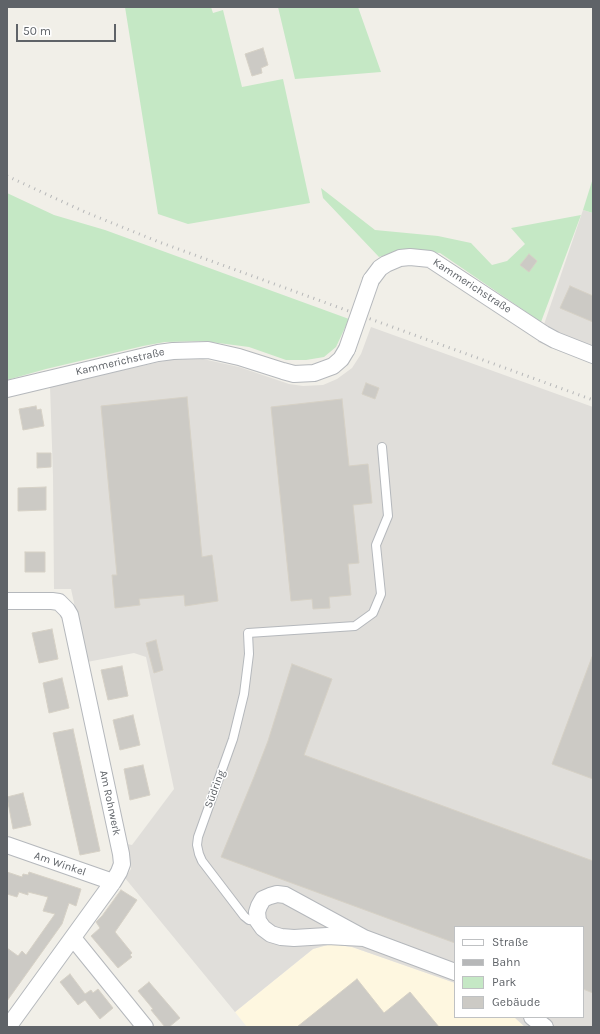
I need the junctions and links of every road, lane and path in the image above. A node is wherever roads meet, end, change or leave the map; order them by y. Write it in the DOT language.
graph roads {
  1 [pos="593,355"];
  2 [pos="7,389"];
  3 [pos="382,447"];
  4 [pos="7,602"];
  5 [pos="7,845"];
  6 [pos="113,882"];
  7 [pos="258,921"];
  8 [pos="74,938"];
  9 [pos="364,938"];
  10 [pos="454,972"];
  11 [pos="533,1018"];
  12 [pos="8,1027"];
  13 [pos="145,1027"];
  14 [pos="545,1027"];
  1 -- 2 [label="street, Kammerichstraße, bridge"];
  3 -- 7 [label="lane, Südring"];
  4 -- 6 [label="street, Am Rohrwerk"];
  5 -- 6 [label="street, Am Winkel"];
  6 -- 8 [label="street, Am Rohrwerk"];
  7 -- 9 [label="street, Südring"];
  7 -- 9 [label="street, Südring"];
  8 -- 12 [label="street, Am Rohrwerk"];
  8 -- 13 [label="street"];
  9 -- 10 [label="street, Südring"];
  11 -- 14 [label="street"];
}
